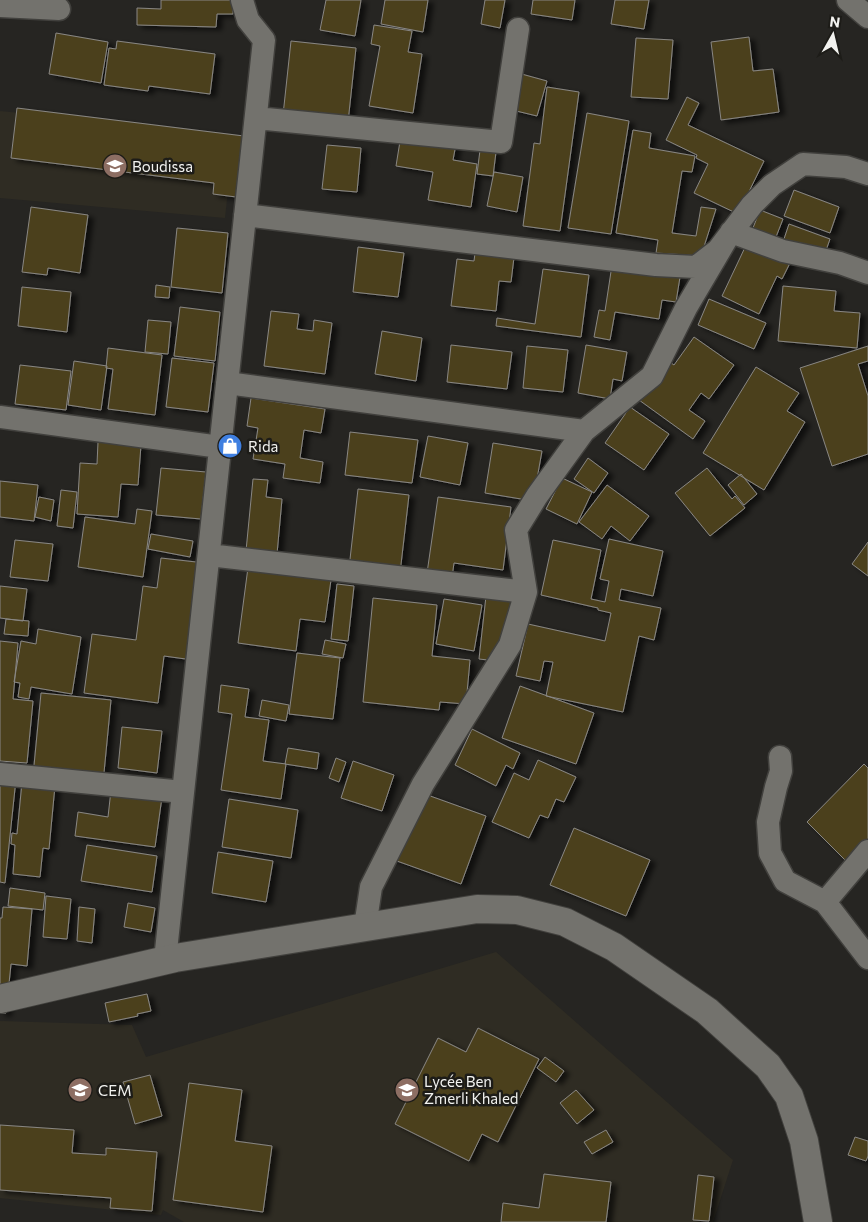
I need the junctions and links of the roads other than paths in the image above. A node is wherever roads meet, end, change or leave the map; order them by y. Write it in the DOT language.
graph roads {
  1 [pos="242,0"];
  2 [pos="848,0"];
  3 [pos="0,6"];
  4 [pos="59,9"];
  5 [pos="868,17"];
  6 [pos="518,29"];
  7 [pos="256,118"];
  8 [pos="868,174"];
  9 [pos="245,215"];
  10 [pos="729,236"];
  11 [pos="868,273"];
  12 [pos="227,383"];
  13 [pos="0,416"];
  14 [pos="584,431"];
  15 [pos="220,447"];
  16 [pos="209,554"];
  17 [pos="526,592"];
  18 [pos="780,757"];
  19 [pos="0,774"];
  20 [pos="183,792"];
  21 [pos="868,850"];
  22 [pos="825,902"];
  23 [pos="366,927"];
  24 [pos="868,958"];
  25 [pos="165,960"];
  26 [pos="0,999"];
  27 [pos="818,1222"];
  1 -- 7 [label="street"];
  2 -- 5 [label="street"];
  3 -- 4 [label="street"];
  6 -- 7 [label="street"];
  7 -- 9 [label="street"];
  8 -- 10 [label="street"];
  9 -- 10 [label="street"];
  9 -- 12 [label="street"];
  10 -- 11 [label="street"];
  10 -- 14 [label="street"];
  12 -- 14 [label="street"];
  12 -- 15 [label="street"];
  13 -- 15 [label="street"];
  14 -- 17 [label="street"];
  15 -- 16 [label="street"];
  16 -- 17 [label="street"];
  16 -- 20 [label="street"];
  17 -- 23 [label="street"];
  18 -- 22 [label="street"];
  19 -- 20 [label="street"];
  20 -- 25 [label="street"];
  21 -- 22 [label="street"];
  22 -- 24 [label="street"];
  23 -- 25 [label="street"];
  23 -- 27 [label="street"];
  25 -- 26 [label="street"];
}
